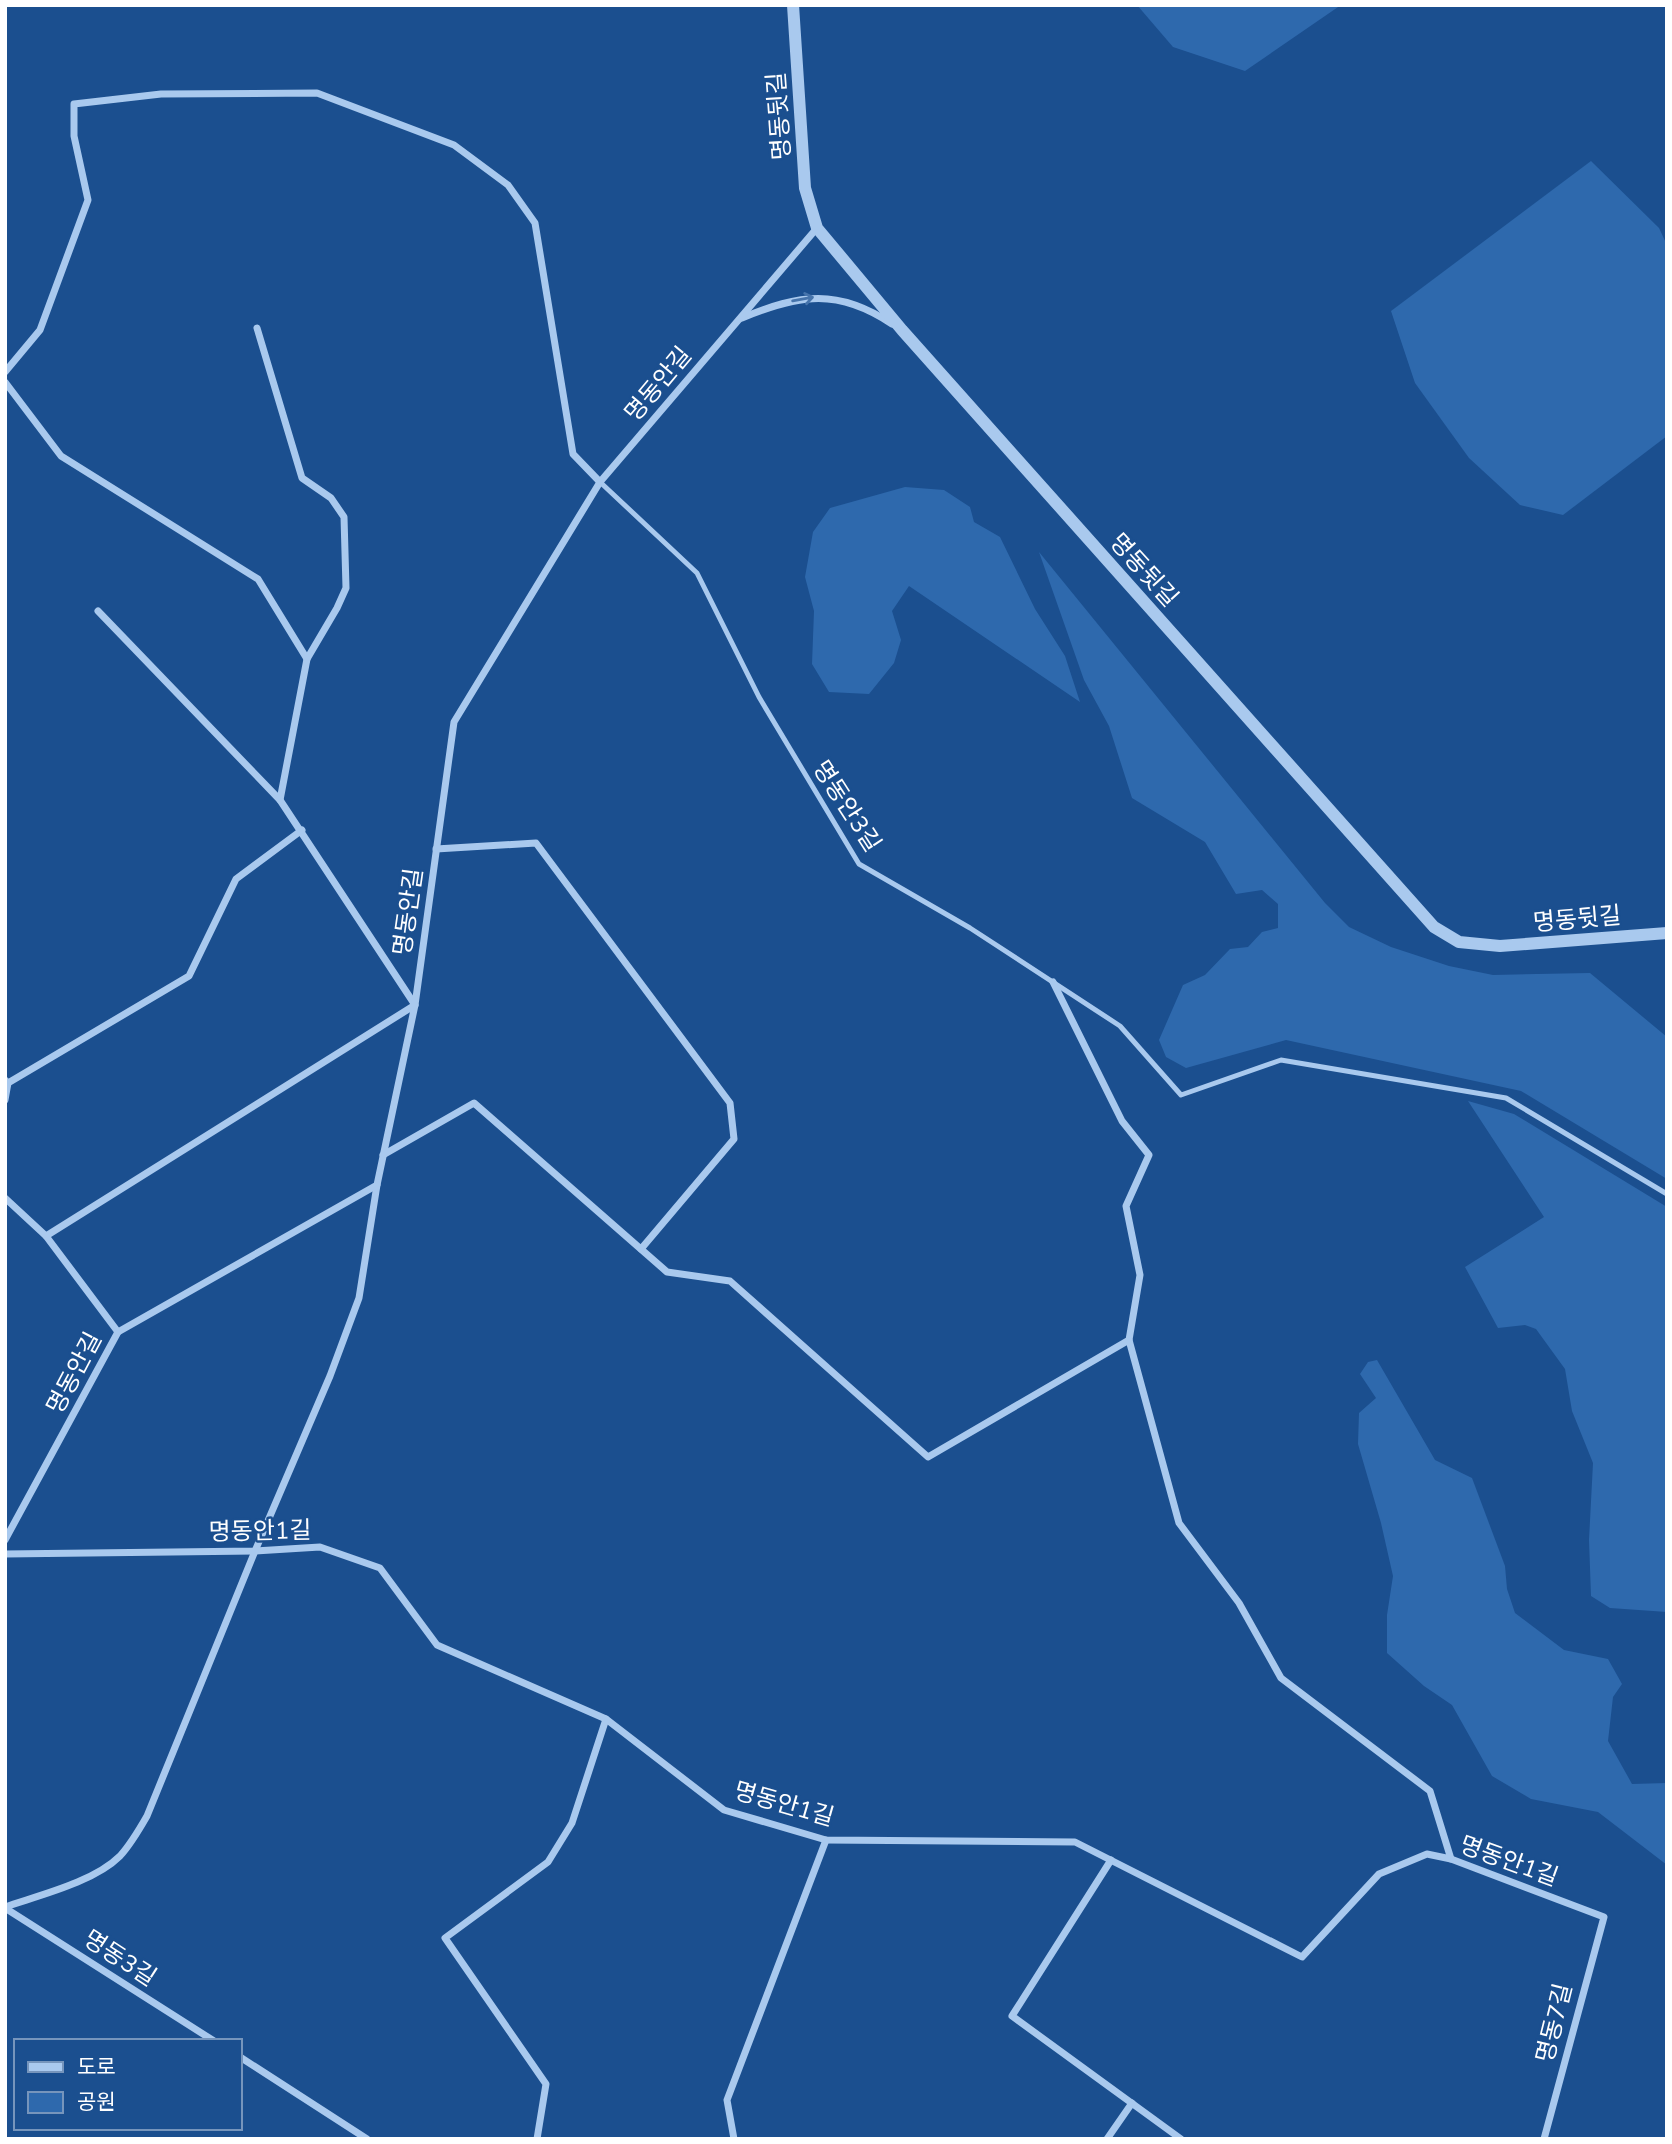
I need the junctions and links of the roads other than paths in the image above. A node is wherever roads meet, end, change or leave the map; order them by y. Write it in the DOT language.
graph roads {
  1 [pos="793,5"];
  2 [pos="817,228"];
  3 [pos="738,320"];
  4 [pos="257,328"];
  5 [pos="902,330"];
  6 [pos="5,372"];
  7 [pos="5,383"];
  8 [pos="600,482"];
  9 [pos="98,611"];
  10 [pos="307,660"];
  11 [pos="280,800"];
  12 [pos="302,830"];
  13 [pos="436,849"];
  14 [pos="1667,933"];
  15 [pos="1053,982"];
  16 [pos="415,1005"];
  17 [pos="7,1081"];
  18 [pos="5,1100"];
  19 [pos="383,1155"];
  20 [pos="377,1185"];
  21 [pos="1667,1194"];
  22 [pos="5,1198"];
  23 [pos="46,1236"];
  24 [pos="641,1249"];
  25 [pos="118,1332"];
  26 [pos="1129,1340"];
  27 [pos="5,1540"];
  28 [pos="255,1551"];
  29 [pos="5,1554"];
  30 [pos="606,1718"];
  31 [pos="826,1840"];
  32 [pos="1451,1859"];
  33 [pos="1111,1860"];
  34 [pos="5,1907"];
  35 [pos="1604,1917"];
  36 [pos="211,2039"];
  37 [pos="242,2058"];
  38 [pos="1132,2104"];
  39 [pos="368,2139"];
  40 [pos="537,2139"];
  41 [pos="734,2139"];
  42 [pos="1107,2139"];
  43 [pos="1181,2139"];
  44 [pos="1544,2139"];
  1 -- 2 [label="street, 명동뒷길"];
  2 -- 3 [label="street, 명동안길"];
  2 -- 5 [label="street, 명동뒷길"];
  3 -- 5 [label="street, one-way"];
  3 -- 8 [label="street, 명동안길"];
  4 -- 10 [label="street"];
  5 -- 14 [label="street, 명동뒷길"];
  6 -- 8 [label="street"];
  7 -- 10 [label="street"];
  8 -- 13 [label="street, 명동안길"];
  8 -- 15 [label="lane, 명동안3길"];
  9 -- 11 [label="street"];
  10 -- 11 [label="street"];
  11 -- 12 [label="street"];
  12 -- 16 [label="street"];
  12 -- 17 [label="street"];
  13 -- 16 [label="street, 명동안길"];
  13 -- 24 [label="street"];
  15 -- 21 [label="lane, 명동안3길"];
  15 -- 26 [label="street"];
  16 -- 19 [label="street, 명동안길"];
  16 -- 23 [label="street"];
  17 -- 18 [label="street"];
  19 -- 20 [label="street, 명동안길"];
  19 -- 24 [label="street"];
  20 -- 25 [label="street, 명동안길"];
  20 -- 28 [label="street"];
  22 -- 23 [label="street"];
  23 -- 25 [label="street"];
  24 -- 26 [label="street"];
  25 -- 27 [label="street, 명동안길"];
  26 -- 32 [label="street"];
  28 -- 29 [label="street, 명동안1길"];
  28 -- 30 [label="street, 명동안1길"];
  28 -- 34 [label="street"];
  30 -- 31 [label="street, 명동안1길"];
  30 -- 40 [label="street"];
  31 -- 33 [label="street, 명동안1길"];
  31 -- 41 [label="street"];
  32 -- 33 [label="street, 명동안1길"];
  32 -- 35 [label="street, 명동안1길"];
  33 -- 38 [label="street"];
  34 -- 36 [label="street, 명동3길"];
  35 -- 44 [label="street, 명동7길"];
  37 -- 39 [label="street"];
  38 -- 42 [label="street"];
  38 -- 43 [label="street"];
}
